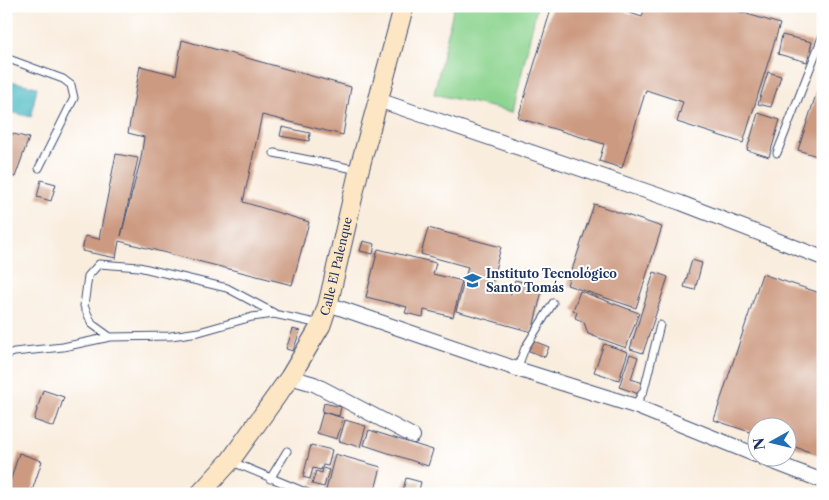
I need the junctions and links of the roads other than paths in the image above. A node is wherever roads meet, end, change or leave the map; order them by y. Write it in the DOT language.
graph roads {
  1 [pos="404,6"];
  2 [pos="823,35"];
  3 [pos="6,58"];
  4 [pos="378,100"];
  5 [pos="274,153"];
  6 [pos="777,153"];
  7 [pos="39,168"];
  8 [pos="359,170"];
  9 [pos="823,258"];
  10 [pos="554,303"];
  11 [pos="328,304"];
  12 [pos="274,314"];
  13 [pos="321,324"];
  14 [pos="660,325"];
  15 [pos="110,337"];
  16 [pos="6,355"];
  17 [pos="517,369"];
  18 [pos="290,377"];
  19 [pos="635,406"];
  20 [pos="413,436"];
  21 [pos="288,451"];
  22 [pos="746,451"];
  23 [pos="230,461"];
  24 [pos="789,468"];
  25 [pos="270,479"];
  26 [pos="823,481"];
  27 [pos="200,494"];
  28 [pos="310,494"];
  1 -- 4 [label="street, Calle El Palenque"];
  2 -- 6 [label="lane"];
  3 -- 7 [label="lane"];
  4 -- 8 [label="street, Calle El Palenque"];
  4 -- 9 [label="street"];
  5 -- 8 [label="lane"];
  8 -- 11 [label="street, Calle El Palenque"];
  10 -- 17 [label="lane"];
  11 -- 13 [label="street, Calle El Palenque"];
  11 -- 17 [label="street"];
  12 -- 13 [label="lane"];
  12 -- 15 [label="lane"];
  12 -- 15 [label="lane"];
  13 -- 18 [label="street, Calle El Palenque"];
  14 -- 19 [label="lane"];
  15 -- 16 [label="lane"];
  17 -- 19 [label="street"];
  18 -- 20 [label="street"];
  18 -- 23 [label="street, Calle El Palenque"];
  19 -- 22 [label="street"];
  21 -- 25 [label="lane"];
  23 -- 25 [label="lane"];
  23 -- 27 [label="street, Calle El Palenque"];
  24 -- 26 [label="street"];
  25 -- 28 [label="lane"];
}
